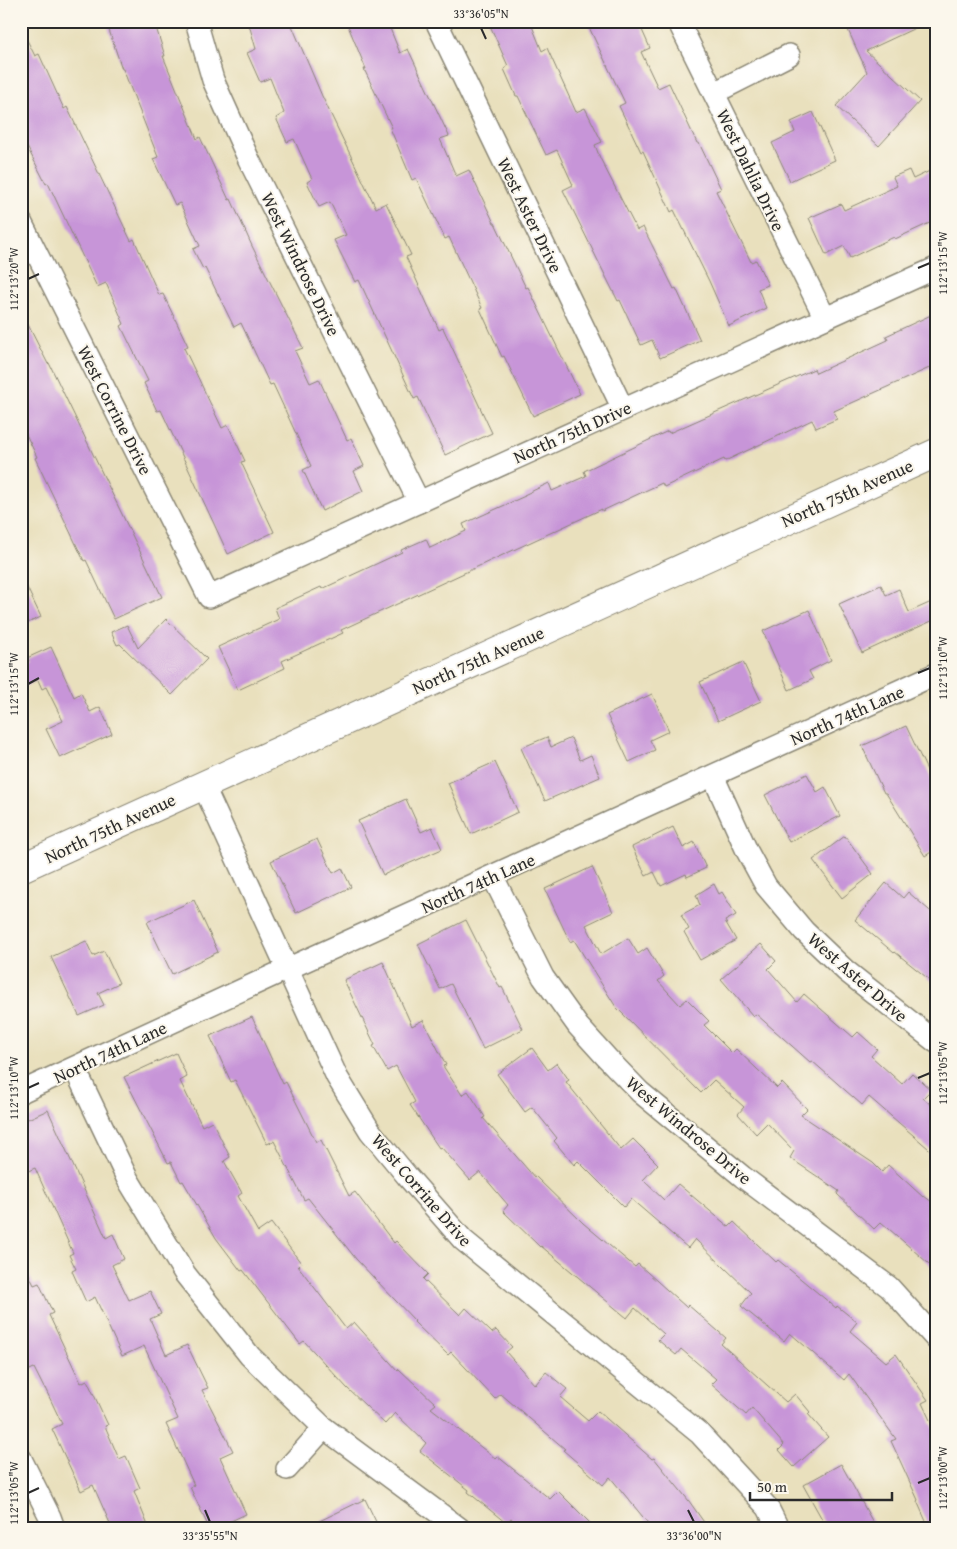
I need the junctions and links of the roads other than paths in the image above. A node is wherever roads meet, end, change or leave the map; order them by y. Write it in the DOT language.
graph roads {
  1 [pos="196,21"];
  2 [pos="436,21"];
  3 [pos="678,21"];
  4 [pos="789,55"];
  5 [pos="714,93"];
  6 [pos="21,222"];
  7 [pos="936,268"];
  8 [pos="825,318"];
  9 [pos="623,409"];
  10 [pos="936,452"];
  11 [pos="419,502"];
  12 [pos="209,597"];
  13 [pos="935,678"];
  14 [pos="713,776"];
  15 [pos="203,785"];
  16 [pos="21,868"];
  17 [pos="493,877"];
  18 [pos="287,969"];
  19 [pos="936,1042"];
  20 [pos="75,1069"];
  21 [pos="21,1092"];
  22 [pos="936,1338"];
  23 [pos="324,1428"];
  24 [pos="21,1459"];
  25 [pos="287,1469"];
  26 [pos="54,1528"];
  27 [pos="458,1528"];
  28 [pos="778,1528"];
  1 -- 11 [label="street, West Windrose Drive"];
  2 -- 9 [label="street, West Aster Drive"];
  3 -- 5 [label="street, West Dahlia Drive"];
  4 -- 5 [label="street"];
  5 -- 8 [label="street, West Dahlia Drive"];
  6 -- 12 [label="street, West Corrine Drive"];
  7 -- 8 [label="street, North 75th Drive"];
  8 -- 9 [label="street, North 75th Drive"];
  9 -- 11 [label="street, North 75th Drive"];
  10 -- 15 [label="main road, North 75th Avenue"];
  11 -- 12 [label="street, North 75th Drive"];
  13 -- 14 [label="street, North 74th Lane"];
  14 -- 17 [label="street, North 74th Lane"];
  14 -- 19 [label="street, West Aster Drive"];
  15 -- 16 [label="main road, North 75th Avenue"];
  15 -- 18 [label="street, West Corrine Drive"];
  17 -- 18 [label="street, North 74th Lane"];
  17 -- 22 [label="street, West Windrose Drive"];
  18 -- 20 [label="street, North 74th Lane"];
  18 -- 28 [label="street, West Corrine Drive"];
  20 -- 21 [label="street, North 74th Lane"];
  20 -- 23 [label="street"];
  23 -- 25 [label="street"];
  23 -- 27 [label="street"];
  24 -- 26 [label="street"];
}
